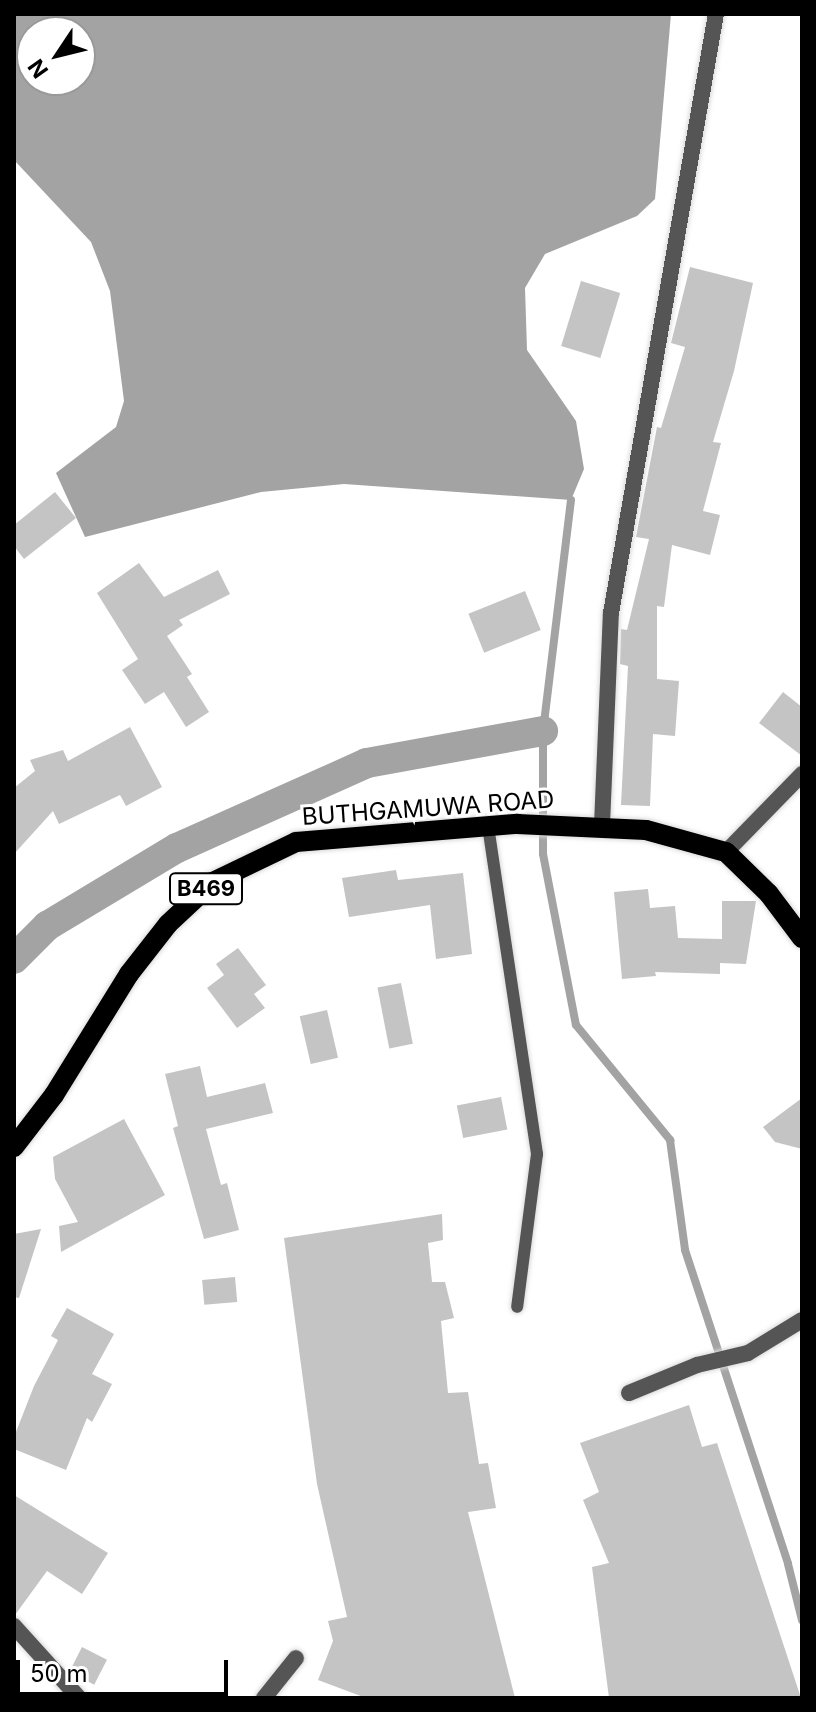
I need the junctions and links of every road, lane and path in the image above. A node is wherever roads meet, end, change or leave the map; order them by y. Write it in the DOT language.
graph roads {
  1 [pos="716,14"];
  2 [pos="802,774"];
  3 [pos="602,825"];
  4 [pos="488,826"];
  5 [pos="726,852"];
  6 [pos="802,938"];
  7 [pos="14,1147"];
  8 [pos="517,1307"];
  9 [pos="802,1320"];
  10 [pos="629,1393"];
  11 [pos="14,1626"];
  12 [pos="296,1658"];
  13 [pos="79,1698"];
  14 [pos="264,1698"];
  1 -- 3 [label="street"];
  2 -- 5 [label="street"];
  3 -- 4 [label="main road, BUTHGAMUWA ROAD / B469"];
  3 -- 5 [label="main road, BUTHGAMUWA ROAD / B469"];
  4 -- 7 [label="main road, BUTHGAMUWA ROAD / B469"];
  4 -- 8 [label="lane"];
  5 -- 6 [label="main road, BUTHGAMUWA ROAD / B469"];
  9 -- 10 [label="street"];
  11 -- 13 [label="street"];
  12 -- 14 [label="street"];
}
